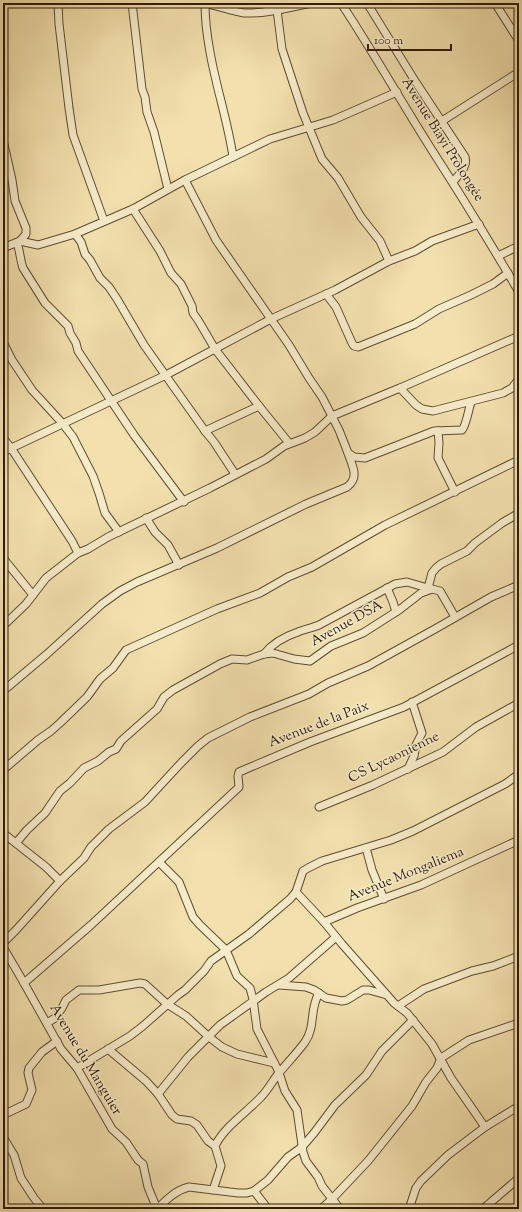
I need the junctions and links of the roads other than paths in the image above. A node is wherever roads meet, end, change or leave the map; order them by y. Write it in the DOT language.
graph roads {
  1 [pos="58,3"];
  2 [pos="132,3"];
  3 [pos="205,3"];
  4 [pos="230,3"];
  5 [pos="312,3"];
  6 [pos="341,3"];
  7 [pos="367,3"];
  8 [pos="495,3"];
  9 [pos="277,10"];
  10 [pos="234,11"];
  11 [pos="519,41"];
  12 [pos="519,72"];
  13 [pos="398,92"];
  14 [pos="442,121"];
  15 [pos="309,127"];
  16 [pos="3,140"];
  17 [pos="233,157"];
  18 [pos="185,180"];
  19 [pos="453,182"];
  20 [pos="168,189"];
  21 [pos="133,209"];
  22 [pos="104,221"];
  23 [pos="479,224"];
  24 [pos="75,234"];
  25 [pos="19,242"];
  26 [pos="519,246"];
  27 [pos="3,248"];
  28 [pos="498,256"];
  29 [pos="389,261"];
  30 [pos="508,273"];
  31 [pos="519,292"];
  32 [pos="326,294"];
  33 [pos="271,319"];
  34 [pos="519,336"];
  35 [pos="3,342"];
  36 [pos="216,349"];
  37 [pos="166,375"];
  38 [pos="519,379"];
  39 [pos="400,388"];
  40 [pos="111,400"];
  41 [pos="471,402"];
  42 [pos="259,406"];
  43 [pos="332,416"];
  44 [pos="63,424"];
  45 [pos="205,431"];
  46 [pos="438,431"];
  47 [pos="3,438"];
  48 [pos="289,443"];
  49 [pos="11,448"];
  50 [pos="3,452"];
  51 [pos="348,453"];
  52 [pos="519,460"];
  53 [pos="236,474"];
  54 [pos="455,492"];
  55 [pos="184,502"];
  56 [pos="519,513"];
  57 [pos="146,518"];
  58 [pos="119,532"];
  59 [pos="78,553"];
  60 [pos="3,558"];
  61 [pos="179,565"];
  62 [pos="519,585"];
  63 [pos="387,588"];
  64 [pos="430,588"];
  65 [pos="33,595"];
  66 [pos="396,612"];
  67 [pos="456,617"];
  68 [pos="3,626"];
  69 [pos="277,642"];
  70 [pos="519,645"];
  71 [pos="264,654"];
  72 [pos="284,656"];
  73 [pos="3,691"];
  74 [pos="412,702"];
  75 [pos="519,703"];
  76 [pos="408,769"];
  77 [pos="3,770"];
  78 [pos="519,774"];
  79 [pos="319,807"];
  80 [pos="3,833"];
  81 [pos="519,840"];
  82 [pos="16,843"];
  83 [pos="366,848"];
  84 [pos="159,862"];
  85 [pos="60,881"];
  86 [pos="296,892"];
  87 [pos="384,899"];
  88 [pos="324,922"];
  89 [pos="336,937"];
  90 [pos="3,943"];
  91 [pos="3,947"];
  92 [pos="226,950"];
  93 [pos="519,956"];
  94 [pos="24,982"];
  95 [pos="279,984"];
  96 [pos="319,993"];
  97 [pos="387,995"];
  98 [pos="253,1002"];
  99 [pos="167,1004"];
  100 [pos="398,1006"];
  101 [pos="413,1020"];
  102 [pos="47,1022"];
  103 [pos="519,1023"];
  104 [pos="209,1037"];
  105 [pos="57,1041"];
  106 [pos="108,1048"];
  107 [pos="441,1058"];
  108 [pos="274,1063"];
  109 [pos="77,1068"];
  110 [pos="278,1074"];
  111 [pos="158,1094"];
  112 [pos="519,1106"];
  113 [pos="3,1115"];
  114 [pos="486,1127"];
  115 [pos="3,1137"];
  116 [pos="215,1146"];
  117 [pos="302,1147"];
  118 [pos="519,1178"];
  119 [pos="213,1190"];
  120 [pos="254,1190"];
  121 [pos="332,1199"];
  122 [pos="43,1209"];
  123 [pos="157,1209"];
  124 [pos="268,1209"];
  125 [pos="321,1209"];
  126 [pos="340,1209"];
  127 [pos="409,1209"];
  128 [pos="483,1209"];
  1 -- 22 [label="street"];
  2 -- 20 [label="street"];
  3 -- 10 [label="street"];
  3 -- 17 [label="street"];
  4 -- 10 [label="street"];
  5 -- 9 [label="street"];
  6 -- 13 [label="street, Avenue Biayi Prolongée"];
  7 -- 14 [label="street"];
  8 -- 11 [label="street"];
  9 -- 10 [label="street"];
  9 -- 15 [label="street"];
  12 -- 14 [label="street"];
  13 -- 15 [label="street"];
  13 -- 19 [label="street, Avenue Biayi Prolongée"];
  14 -- 19 [label="street"];
  15 -- 17 [label="street"];
  15 -- 29 [label="street"];
  16 -- 25 [label="street"];
  17 -- 18 [label="street"];
  18 -- 20 [label="street"];
  18 -- 33 [label="street"];
  19 -- 23 [label="street, Avenue Biayi Prolongée"];
  20 -- 21 [label="street"];
  21 -- 22 [label="street"];
  21 -- 36 [label="street"];
  22 -- 24 [label="street"];
  23 -- 28 [label="street, Avenue Biayi Prolongée"];
  23 -- 29 [label="street"];
  24 -- 25 [label="street"];
  24 -- 37 [label="street"];
  25 -- 27 [label="street"];
  25 -- 40 [label="street"];
  26 -- 28 [label="street"];
  28 -- 30 [label="street, Avenue Biayi Prolongée"];
  29 -- 32 [label="street"];
  30 -- 31 [label="street, Avenue Biayi Prolongée"];
  30 -- 32 [label="street"];
  32 -- 33 [label="street"];
  33 -- 36 [label="street"];
  33 -- 43 [label="street"];
  34 -- 39 [label="street"];
  35 -- 44 [label="street"];
  36 -- 37 [label="street"];
  36 -- 42 [label="street"];
  37 -- 40 [label="street"];
  37 -- 45 [label="street"];
  38 -- 41 [label="street"];
  39 -- 41 [label="street"];
  39 -- 43 [label="street"];
  40 -- 44 [label="street"];
  40 -- 55 [label="street"];
  41 -- 46 [label="street"];
  42 -- 45 [label="street"];
  42 -- 48 [label="street"];
  43 -- 48 [label="street"];
  43 -- 51 [label="street"];
  44 -- 49 [label="street"];
  44 -- 58 [label="street"];
  45 -- 53 [label="street"];
  46 -- 51 [label="street"];
  46 -- 54 [label="street"];
  47 -- 49 [label="street"];
  48 -- 53 [label="street"];
  49 -- 50 [label="street"];
  49 -- 59 [label="street"];
  51 -- 61 [label="street"];
  52 -- 54 [label="street"];
  53 -- 55 [label="street"];
  54 -- 77 [label="street"];
  55 -- 57 [label="street"];
  56 -- 64 [label="street"];
  57 -- 58 [label="street"];
  57 -- 61 [label="street"];
  58 -- 59 [label="street"];
  59 -- 65 [label="street"];
  60 -- 65 [label="street"];
  61 -- 73 [label="street"];
  62 -- 67 [label="street"];
  63 -- 64 [label="street"];
  63 -- 66 [label="street"];
  63 -- 69 [label="street"];
  64 -- 66 [label="street, Avenue DSA"];
  64 -- 67 [label="street"];
  65 -- 68 [label="street"];
  66 -- 72 [label="street, Avenue DSA"];
  67 -- 85 [label="street"];
  69 -- 71 [label="street"];
  69 -- 72 [label="street"];
  70 -- 74 [label="street, Avenue de la Paix"];
  71 -- 72 [label="street, Avenue DSA"];
  71 -- 82 [label="street, Avenue DSA"];
  74 -- 76 [label="street"];
  74 -- 84 [label="street, Avenue de la Paix"];
  75 -- 76 [label="street, CS Lycaonienne"];
  76 -- 79 [label="street, CS Lycaonienne"];
  78 -- 83 [label="street"];
  80 -- 82 [label="street"];
  81 -- 87 [label="street, Avenue Mongaliema"];
  82 -- 85 [label="street"];
  83 -- 86 [label="street"];
  83 -- 87 [label="street"];
  84 -- 92 [label="street"];
  84 -- 94 [label="street"];
  85 -- 90 [label="street"];
  86 -- 88 [label="street"];
  86 -- 92 [label="street"];
  87 -- 88 [label="street, Avenue Mongaliema"];
  88 -- 89 [label="street"];
  89 -- 95 [label="street"];
  89 -- 97 [label="street"];
  91 -- 94 [label="street, Avenue du Manguier"];
  92 -- 98 [label="street"];
  92 -- 99 [label="street"];
  93 -- 100 [label="street"];
  94 -- 102 [label="street, Avenue du Manguier"];
  95 -- 96 [label="street"];
  95 -- 98 [label="street"];
  96 -- 97 [label="street"];
  96 -- 110 [label="street"];
  97 -- 100 [label="street"];
  98 -- 104 [label="street"];
  98 -- 108 [label="street"];
  99 -- 102 [label="street"];
  99 -- 104 [label="street"];
  99 -- 106 [label="street"];
  100 -- 101 [label="street"];
  101 -- 107 [label="street"];
  101 -- 117 [label="street"];
  102 -- 105 [label="street, Avenue du Manguier"];
  103 -- 107 [label="street"];
  104 -- 108 [label="street"];
  104 -- 111 [label="street"];
  105 -- 109 [label="street, Avenue du Manguier"];
  105 -- 113 [label="street"];
  106 -- 109 [label="street"];
  106 -- 111 [label="street"];
  107 -- 114 [label="street"];
  107 -- 121 [label="street"];
  108 -- 110 [label="street"];
  109 -- 123 [label="street, Avenue du Manguier"];
  110 -- 116 [label="street"];
  110 -- 117 [label="street"];
  111 -- 116 [label="street"];
  112 -- 114 [label="street"];
  114 -- 127 [label="street"];
  115 -- 122 [label="street"];
  116 -- 119 [label="street"];
  117 -- 120 [label="street"];
  117 -- 121 [label="street"];
  118 -- 128 [label="street"];
  119 -- 120 [label="street"];
  119 -- 123 [label="street"];
  120 -- 124 [label="street"];
  121 -- 125 [label="street"];
  121 -- 126 [label="street"];
}
